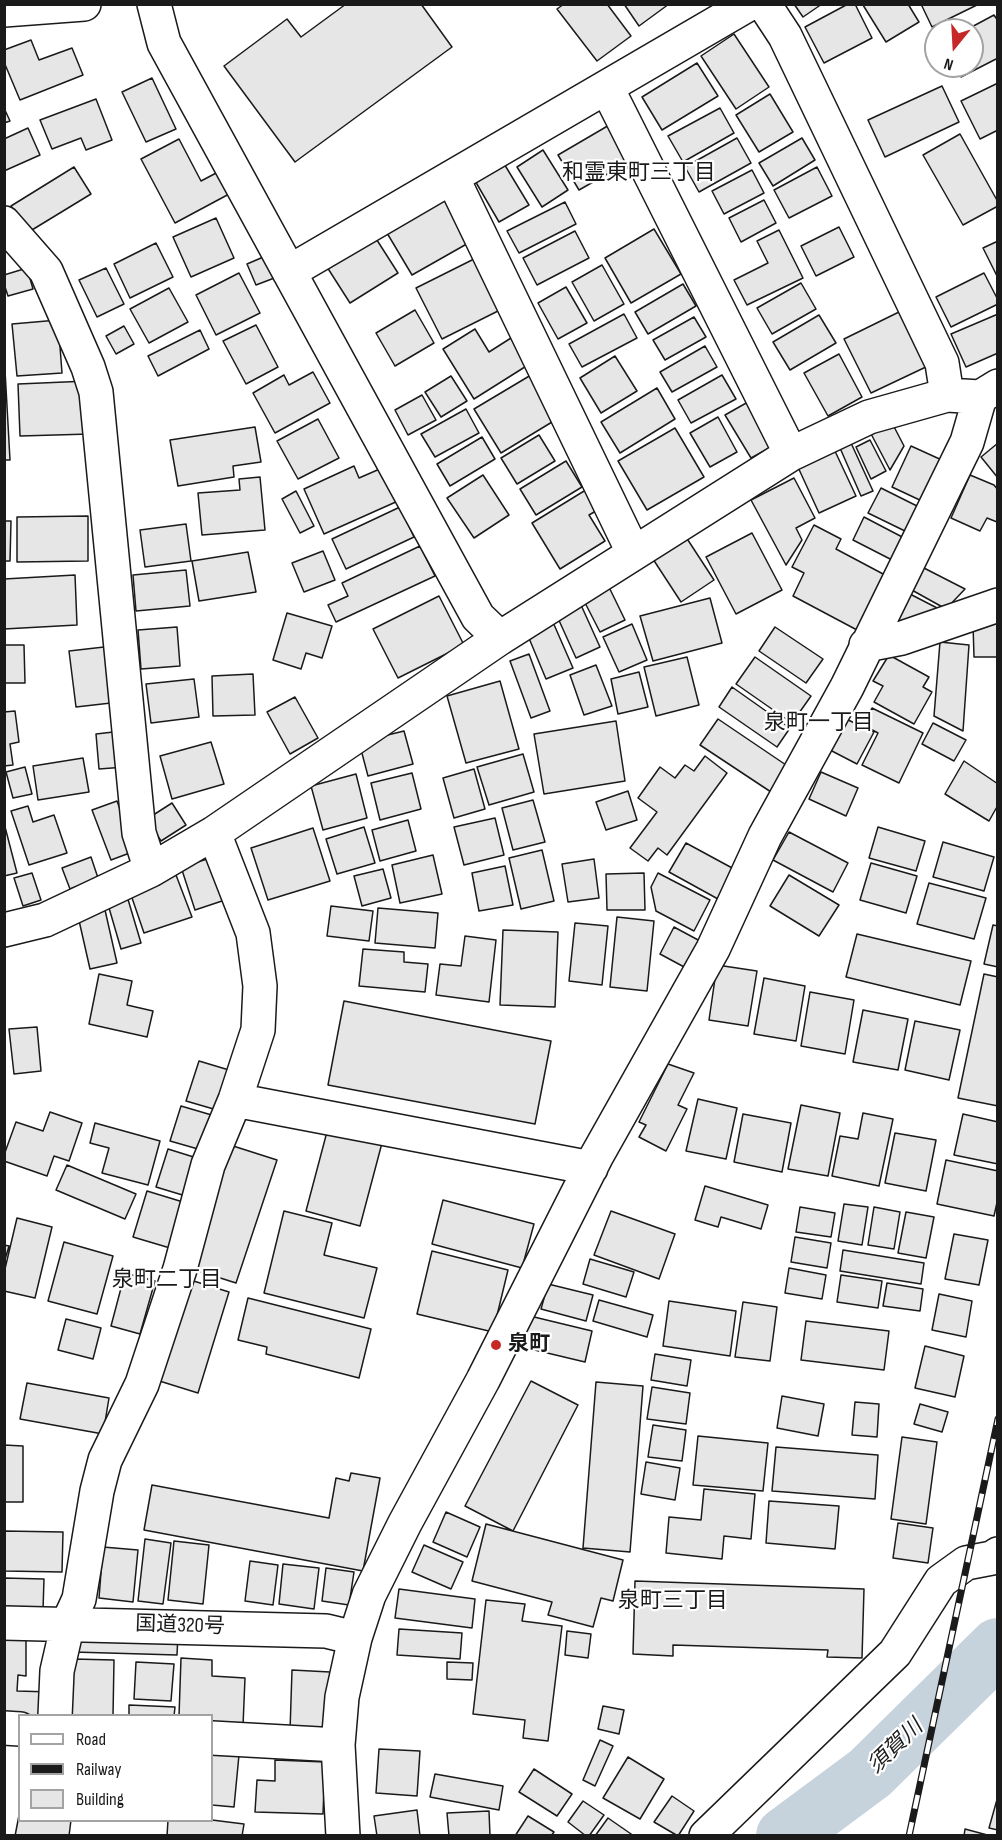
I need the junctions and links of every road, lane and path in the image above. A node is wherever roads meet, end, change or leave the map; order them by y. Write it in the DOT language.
graph roads {
  1 [pos="84,4"];
  2 [pos="154,4"];
  3 [pos="749,4"];
  4 [pos="764,4"];
  5 [pos="4,10"];
  6 [pos="607,88"];
  7 [pos="452,177"];
  8 [pos="4,223"];
  9 [pos="290,272"];
  10 [pos="989,392"];
  11 [pos="947,395"];
  12 [pos="791,454"];
  13 [pos="633,552"];
  14 [pos="998,605"];
  15 [pos="500,638"];
  16 [pos="866,645"];
  17 [pos="214,833"];
  18 [pos="151,870"];
  19 [pos="4,930"];
  20 [pos="235,1100"];
  21 [pos="591,1168"];
  22 [pos="998,1554"];
  23 [pos="4,1623"];
  24 [pos="68,1623"];
  25 [pos="355,1638"];
  26 [pos="55,1714"];
  27 [pos="213,1738"];
  28 [pos="338,1745"];
  29 [pos="343,1836"];
  30 [pos="706,1836"];
  1 -- 5 [label="street"];
  2 -- 9 [label="street"];
  3 -- 6 [label="street"];
  4 -- 11 [label="street"];
  6 -- 7 [label="street"];
  6 -- 12 [label="street"];
  7 -- 9 [label="street"];
  7 -- 13 [label="street"];
  8 -- 18 [label="street"];
  9 -- 15 [label="street"];
  10 -- 11 [label="street"];
  10 -- 16 [label="street"];
  11 -- 12 [label="street"];
  12 -- 13 [label="street"];
  13 -- 15 [label="street"];
  14 -- 16 [label="street"];
  15 -- 17 [label="street"];
  16 -- 21 [label="street"];
  17 -- 18 [label="street"];
  17 -- 20 [label="street"];
  18 -- 19 [label="street"];
  20 -- 21 [label="street"];
  20 -- 24 [label="street"];
  21 -- 25 [label="street"];
  22 -- 30 [label="street"];
  23 -- 24 [label="street, 国道320号"];
  24 -- 25 [label="street, 国道320号"];
  24 -- 26 [label="street"];
  25 -- 28 [label="street"];
  27 -- 28 [label="street"];
  28 -- 29 [label="street"];
}
